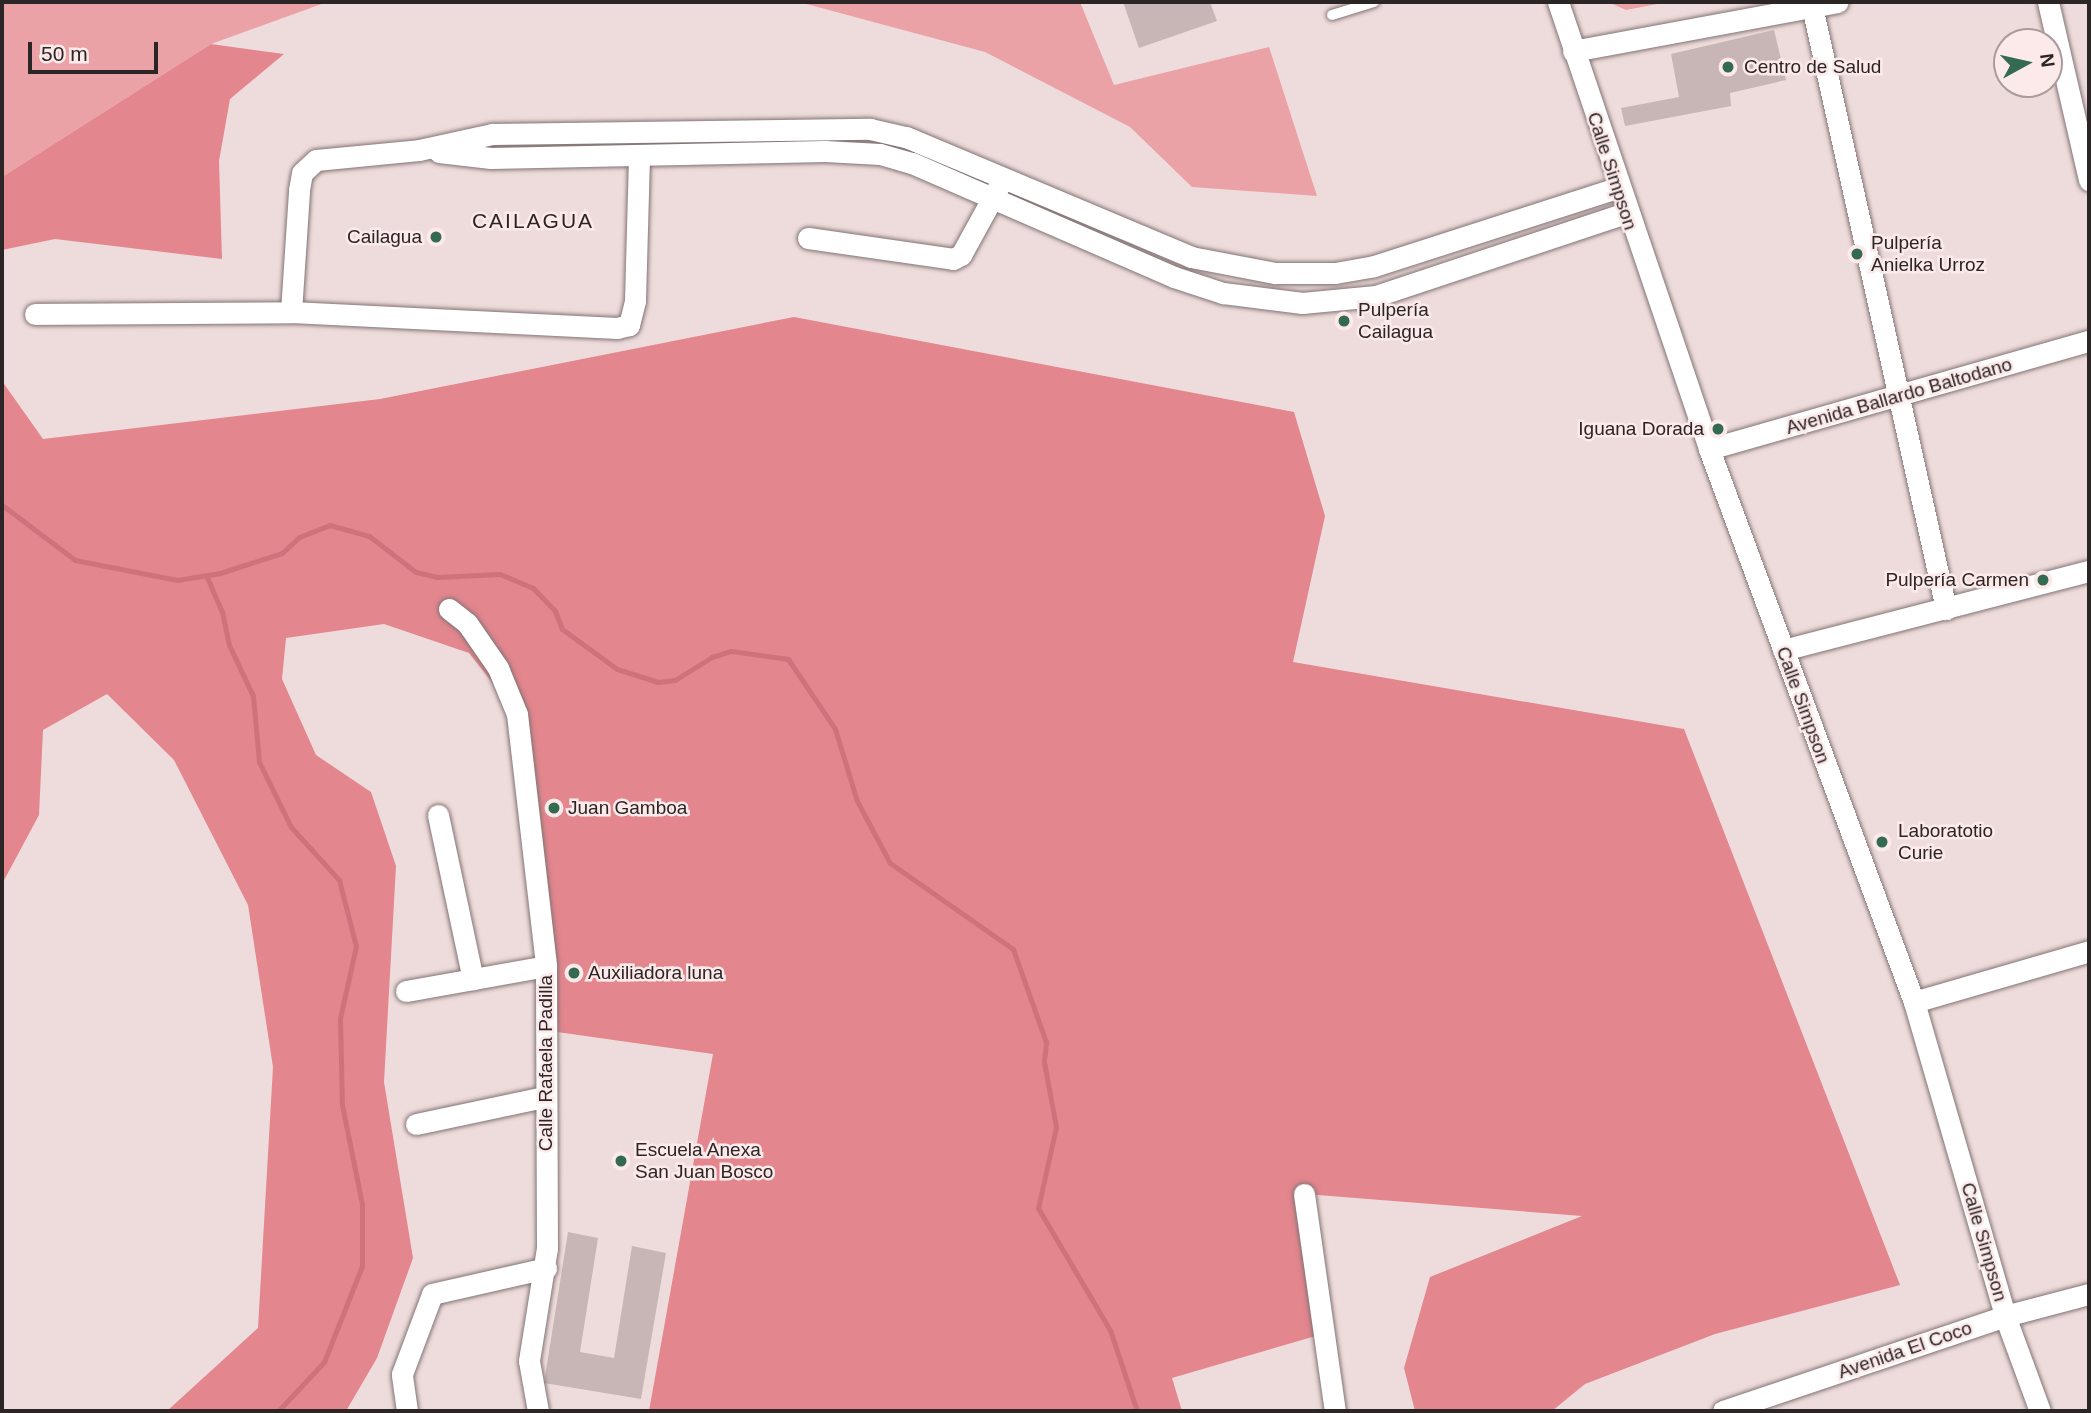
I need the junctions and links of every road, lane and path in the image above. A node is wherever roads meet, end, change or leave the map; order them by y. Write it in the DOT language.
graph roads {
  1 [pos="1374,2"];
  2 [pos="1558,2"];
  3 [pos="1838,2"];
  4 [pos="2048,2"];
  5 [pos="1812,4"];
  6 [pos="1332,15"];
  7 [pos="1573,51"];
  8 [pos="599,135"];
  9 [pos="419,150"];
  10 [pos="599,157"];
  11 [pos="639,157"];
  12 [pos="1003,178"];
  13 [pos="2089,180"];
  14 [pos="1617,188"];
  15 [pos="994,198"];
  16 [pos="1625,213"];
  17 [pos="808,238"];
  18 [pos="1437,246"];
  19 [pos="1446,272"];
  20 [pos="291,312"];
  21 [pos="35,314"];
  22 [pos="2089,341"];
  23 [pos="1900,397"];
  24 [pos="1709,449"];
  25 [pos="2089,571"];
  26 [pos="449,609"];
  27 [pos="1947,609"];
  28 [pos="1783,650"];
  29 [pos="438,815"];
  30 [pos="2089,951"];
  31 [pos="546,966"];
  32 [pos="473,979"];
  33 [pos="406,991"];
  34 [pos="1914,1002"];
  35 [pos="544,1097"];
  36 [pos="416,1124"];
  37 [pos="1304,1194"];
  38 [pos="546,1268"];
  39 [pos="2089,1294"];
  40 [pos="2005,1316"];
  41 [pos="407,1411"];
  42 [pos="538,1411"];
  43 [pos="1335,1411"];
  44 [pos="1723,1411"];
  45 [pos="2040,1411"];
  1 -- 6 [label="lane"];
  2 -- 7 [label="street, Calle Simpson"];
  3 -- 5 [label="street"];
  4 -- 13 [label="street"];
  5 -- 7 [label="street"];
  5 -- 23 [label="street"];
  7 -- 14 [label="street, Calle Simpson"];
  8 -- 9 [label="street"];
  8 -- 10 [label="street"];
  8 -- 12 [label="street"];
  9 -- 10 [label="street"];
  9 -- 20 [label="street"];
  10 -- 11 [label="street"];
  11 -- 15 [label="street"];
  11 -- 20 [label="street"];
  12 -- 15 [label="street"];
  12 -- 18 [label="street"];
  14 -- 16 [label="street, Calle Simpson"];
  14 -- 18 [label="street"];
  15 -- 17 [label="street"];
  15 -- 19 [label="street"];
  16 -- 19 [label="street"];
  16 -- 24 [label="street, Calle Simpson"];
  18 -- 19 [label="street"];
  20 -- 21 [label="street"];
  22 -- 23 [label="street, Avenida Ballardo Baltodano"];
  23 -- 24 [label="street, Avenida Ballardo Baltodano"];
  23 -- 27 [label="street"];
  24 -- 28 [label="street, Calle Simpson"];
  25 -- 27 [label="street"];
  26 -- 31 [label="street, Calle Rafaela Padilla"];
  27 -- 28 [label="street"];
  28 -- 34 [label="street, Calle Simpson"];
  29 -- 32 [label="street"];
  30 -- 34 [label="street"];
  31 -- 32 [label="street"];
  31 -- 35 [label="street, Calle Rafaela Padilla"];
  32 -- 33 [label="street"];
  34 -- 40 [label="street, Calle Simpson"];
  35 -- 36 [label="street"];
  35 -- 38 [label="street, Calle Rafaela Padilla"];
  37 -- 43 [label="street"];
  38 -- 41 [label="street"];
  38 -- 42 [label="street, Calle Rafaela Padilla"];
  39 -- 40 [label="street, Avenida El Coco"];
  40 -- 44 [label="street, Avenida El Coco"];
  40 -- 45 [label="street, Calle Simpson"];
}
